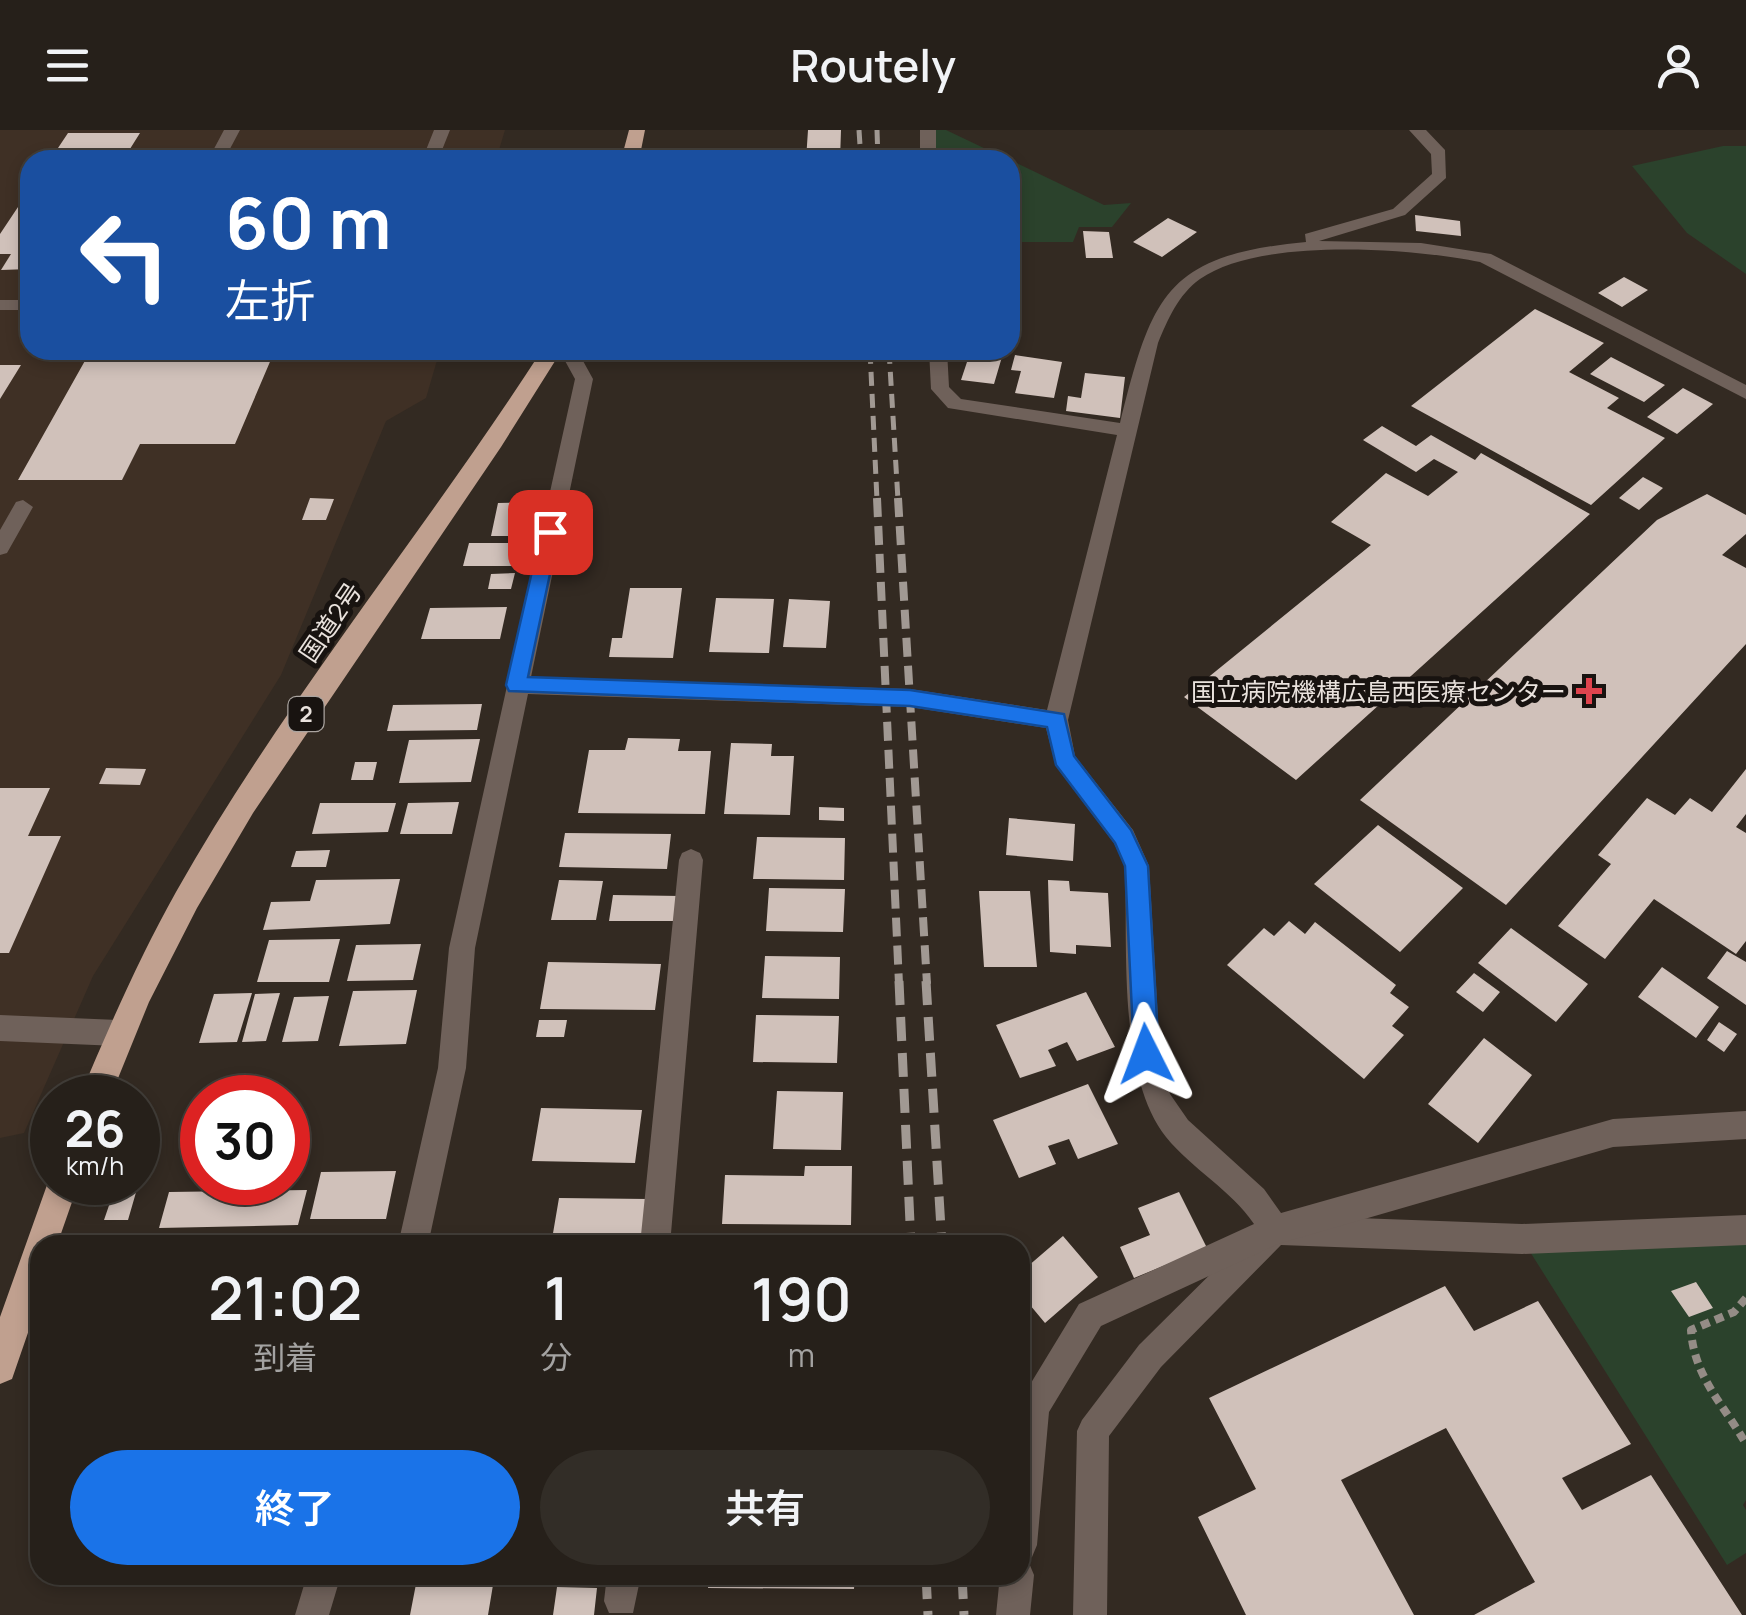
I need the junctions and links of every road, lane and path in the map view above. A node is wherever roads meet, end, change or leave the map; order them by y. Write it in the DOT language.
graph roads {
  1 [pos="1417,130"];
  2 [pos="1298,248"];
  3 [pos="545,360"];
  4 [pos="574,360"];
  5 [pos="939,360"];
  6 [pos="1746,393"];
  7 [pos="1130,431"];
  8 [pos="23,507"];
  9 [pos="0,548"];
  10 [pos="516,685"];
  11 [pos="1056,720"];
  12 [pos="691,860"];
  13 [pos="0,1028"];
  14 [pos="118,1032"];
  15 [pos="102,1075"];
  16 [pos="1746,1125"];
  17 [pos="55,1205"];
  18 [pos="1275,1230"];
  19 [pos="1746,1230"];
  20 [pos="45,1235"];
  21 [pos="415,1235"];
  22 [pos="656,1235"];
  23 [pos="30,1279"];
  24 [pos="1746,1298"];
  25 [pos="0,1367"];
  26 [pos="1030,1440"];
  27 [pos="1746,1444"];
  28 [pos="321,1585"];
  29 [pos="1016,1585"];
  30 [pos="312,1615"];
  31 [pos="1014,1615"];
  32 [pos="1090,1615"];
  1 -- 2 [label="street"];
  2 -- 6 [label="street"];
  2 -- 7 [label="street"];
  3 -- 14 [label="highway, 国道2号 / 2"];
  4 -- 10 [label="street"];
  5 -- 7 [label="street"];
  7 -- 11 [label="street"];
  8 -- 9 [label="street"];
  10 -- 11 [label="street"];
  10 -- 21 [label="street"];
  11 -- 18 [label="street"];
  12 -- 22 [label="street"];
  13 -- 14 [label="street"];
  14 -- 15 [label="highway, 国道2号 / 2"];
  16 -- 18 [label="street"];
  17 -- 20 [label="highway"];
  18 -- 19 [label="street"];
  18 -- 26 [label="street"];
  18 -- 32 [label="street"];
  23 -- 25 [label="highway"];
  24 -- 27 [label="path"];
  28 -- 30 [label="street"];
  29 -- 31 [label="street"];
}
